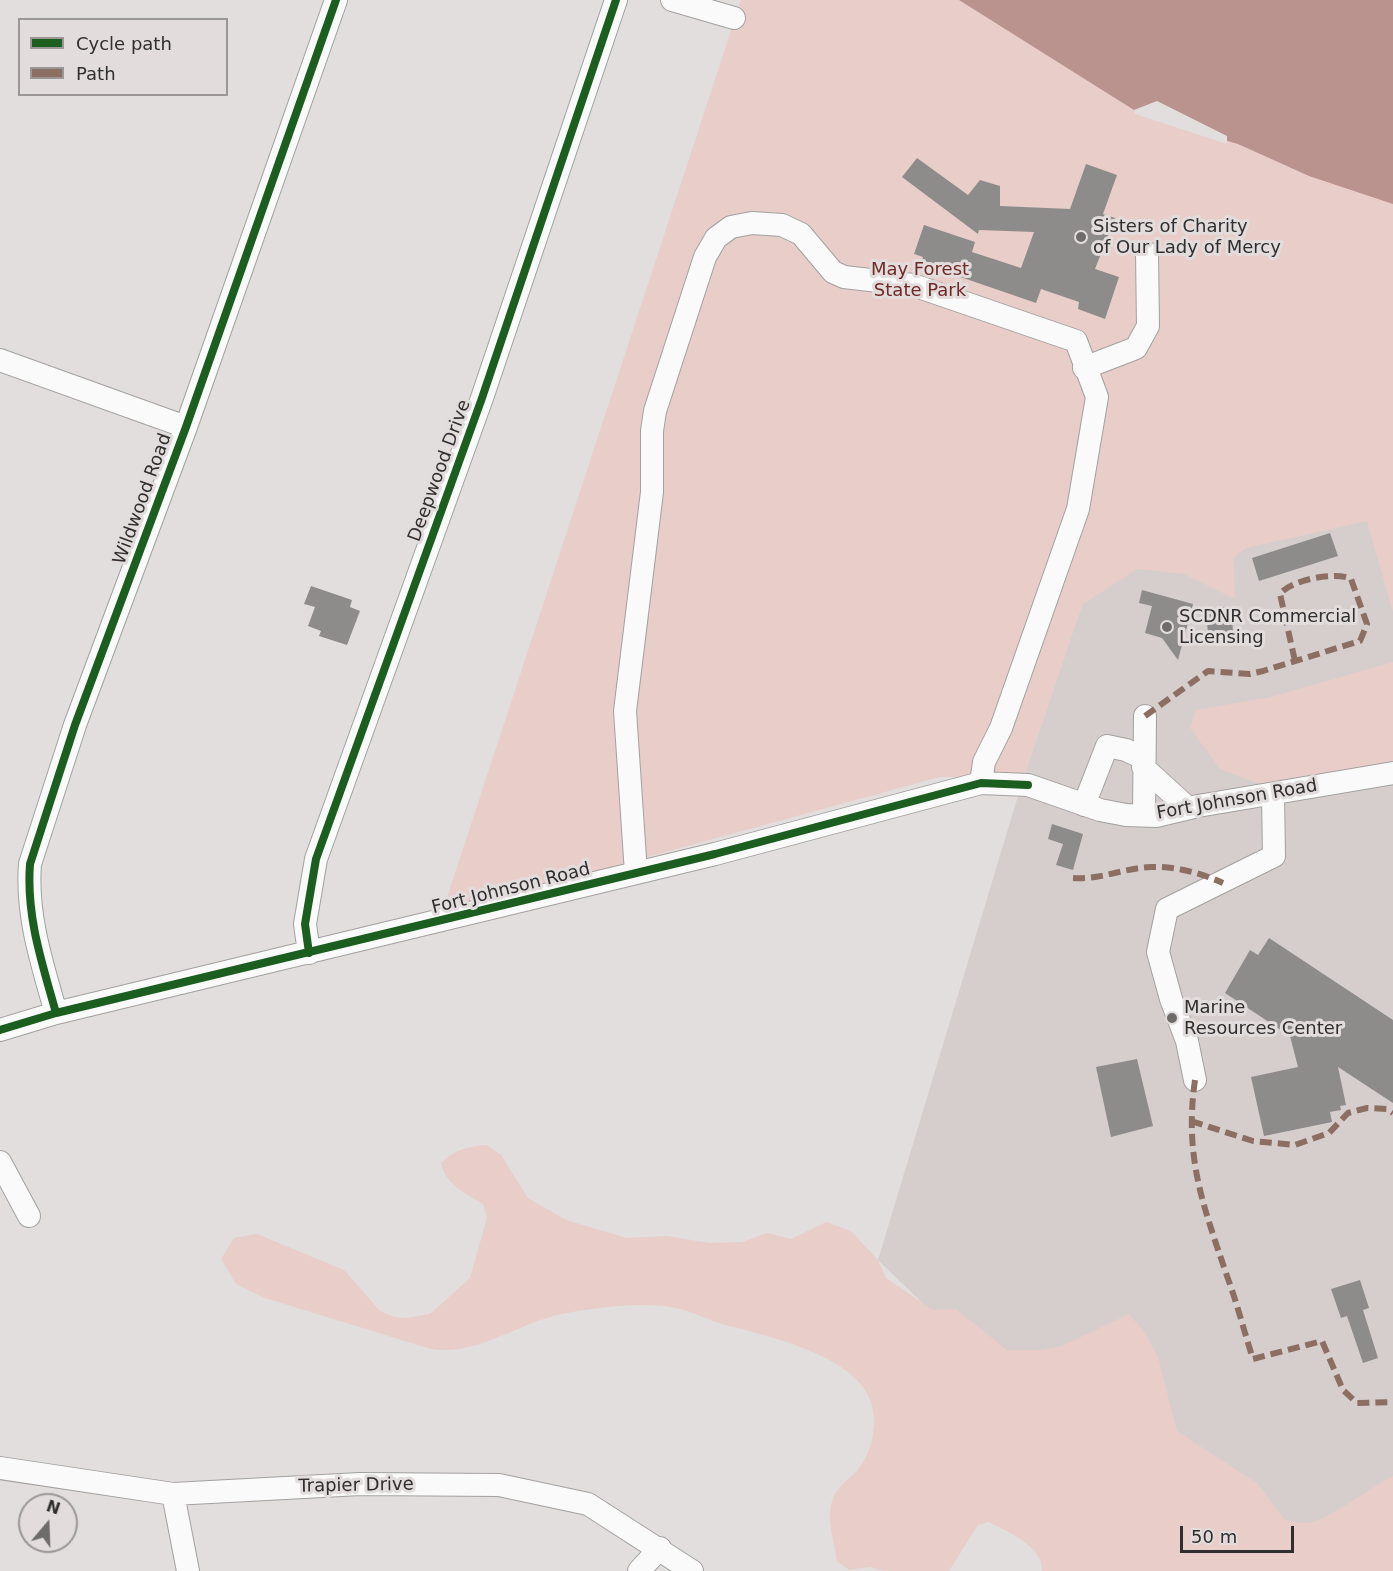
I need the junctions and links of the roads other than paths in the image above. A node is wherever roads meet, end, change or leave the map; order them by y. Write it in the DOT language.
graph roads {
  1 [pos="336,0"];
  2 [pos="616,0"];
  3 [pos="672,0"];
  4 [pos="734,18"];
  5 [pos="1147,253"];
  6 [pos="0,360"];
  7 [pos="1084,368"];
  8 [pos="186,428"];
  9 [pos="1145,716"];
  10 [pos="1143,763"];
  11 [pos="1393,773"];
  12 [pos="981,783"];
  13 [pos="1273,795"];
  14 [pos="1084,805"];
  15 [pos="1188,808"];
  16 [pos="1144,815"];
  17 [pos="636,873"];
  18 [pos="309,953"];
  19 [pos="56,1013"];
  20 [pos="0,1030"];
  21 [pos="1195,1080"];
  22 [pos="0,1162"];
  23 [pos="29,1216"];
  24 [pos="0,1468"];
  25 [pos="173,1494"];
  26 [pos="660,1548"];
  27 [pos="188,1571"];
  28 [pos="639,1571"];
  29 [pos="692,1571"];
  1 -- 8 [label="street, Wildwood Road"];
  2 -- 18 [label="street, Deepwood Drive"];
  3 -- 4 [label="street"];
  5 -- 7 [label="street"];
  6 -- 8 [label="street"];
  7 -- 12 [label="street"];
  7 -- 17 [label="street"];
  8 -- 19 [label="street, Wildwood Road"];
  9 -- 10 [label="street"];
  10 -- 14 [label="street"];
  10 -- 15 [label="street"];
  10 -- 16 [label="street"];
  11 -- 13 [label="street, Fort Johnson Road"];
  12 -- 14 [label="street, Fort Johnson Road"];
  12 -- 17 [label="street, Fort Johnson Road"];
  13 -- 15 [label="street, Fort Johnson Road"];
  13 -- 21 [label="street"];
  14 -- 16 [label="street, Fort Johnson Road"];
  15 -- 16 [label="street, Fort Johnson Road"];
  17 -- 18 [label="street, Fort Johnson Road"];
  18 -- 19 [label="street, Fort Johnson Road"];
  19 -- 20 [label="street, Fort Johnson Road"];
  22 -- 23 [label="street"];
  24 -- 25 [label="street, Trapier Drive"];
  25 -- 26 [label="street, Trapier Drive"];
  25 -- 27 [label="street"];
  26 -- 28 [label="street"];
  26 -- 29 [label="street, Trapier Drive"];
}
